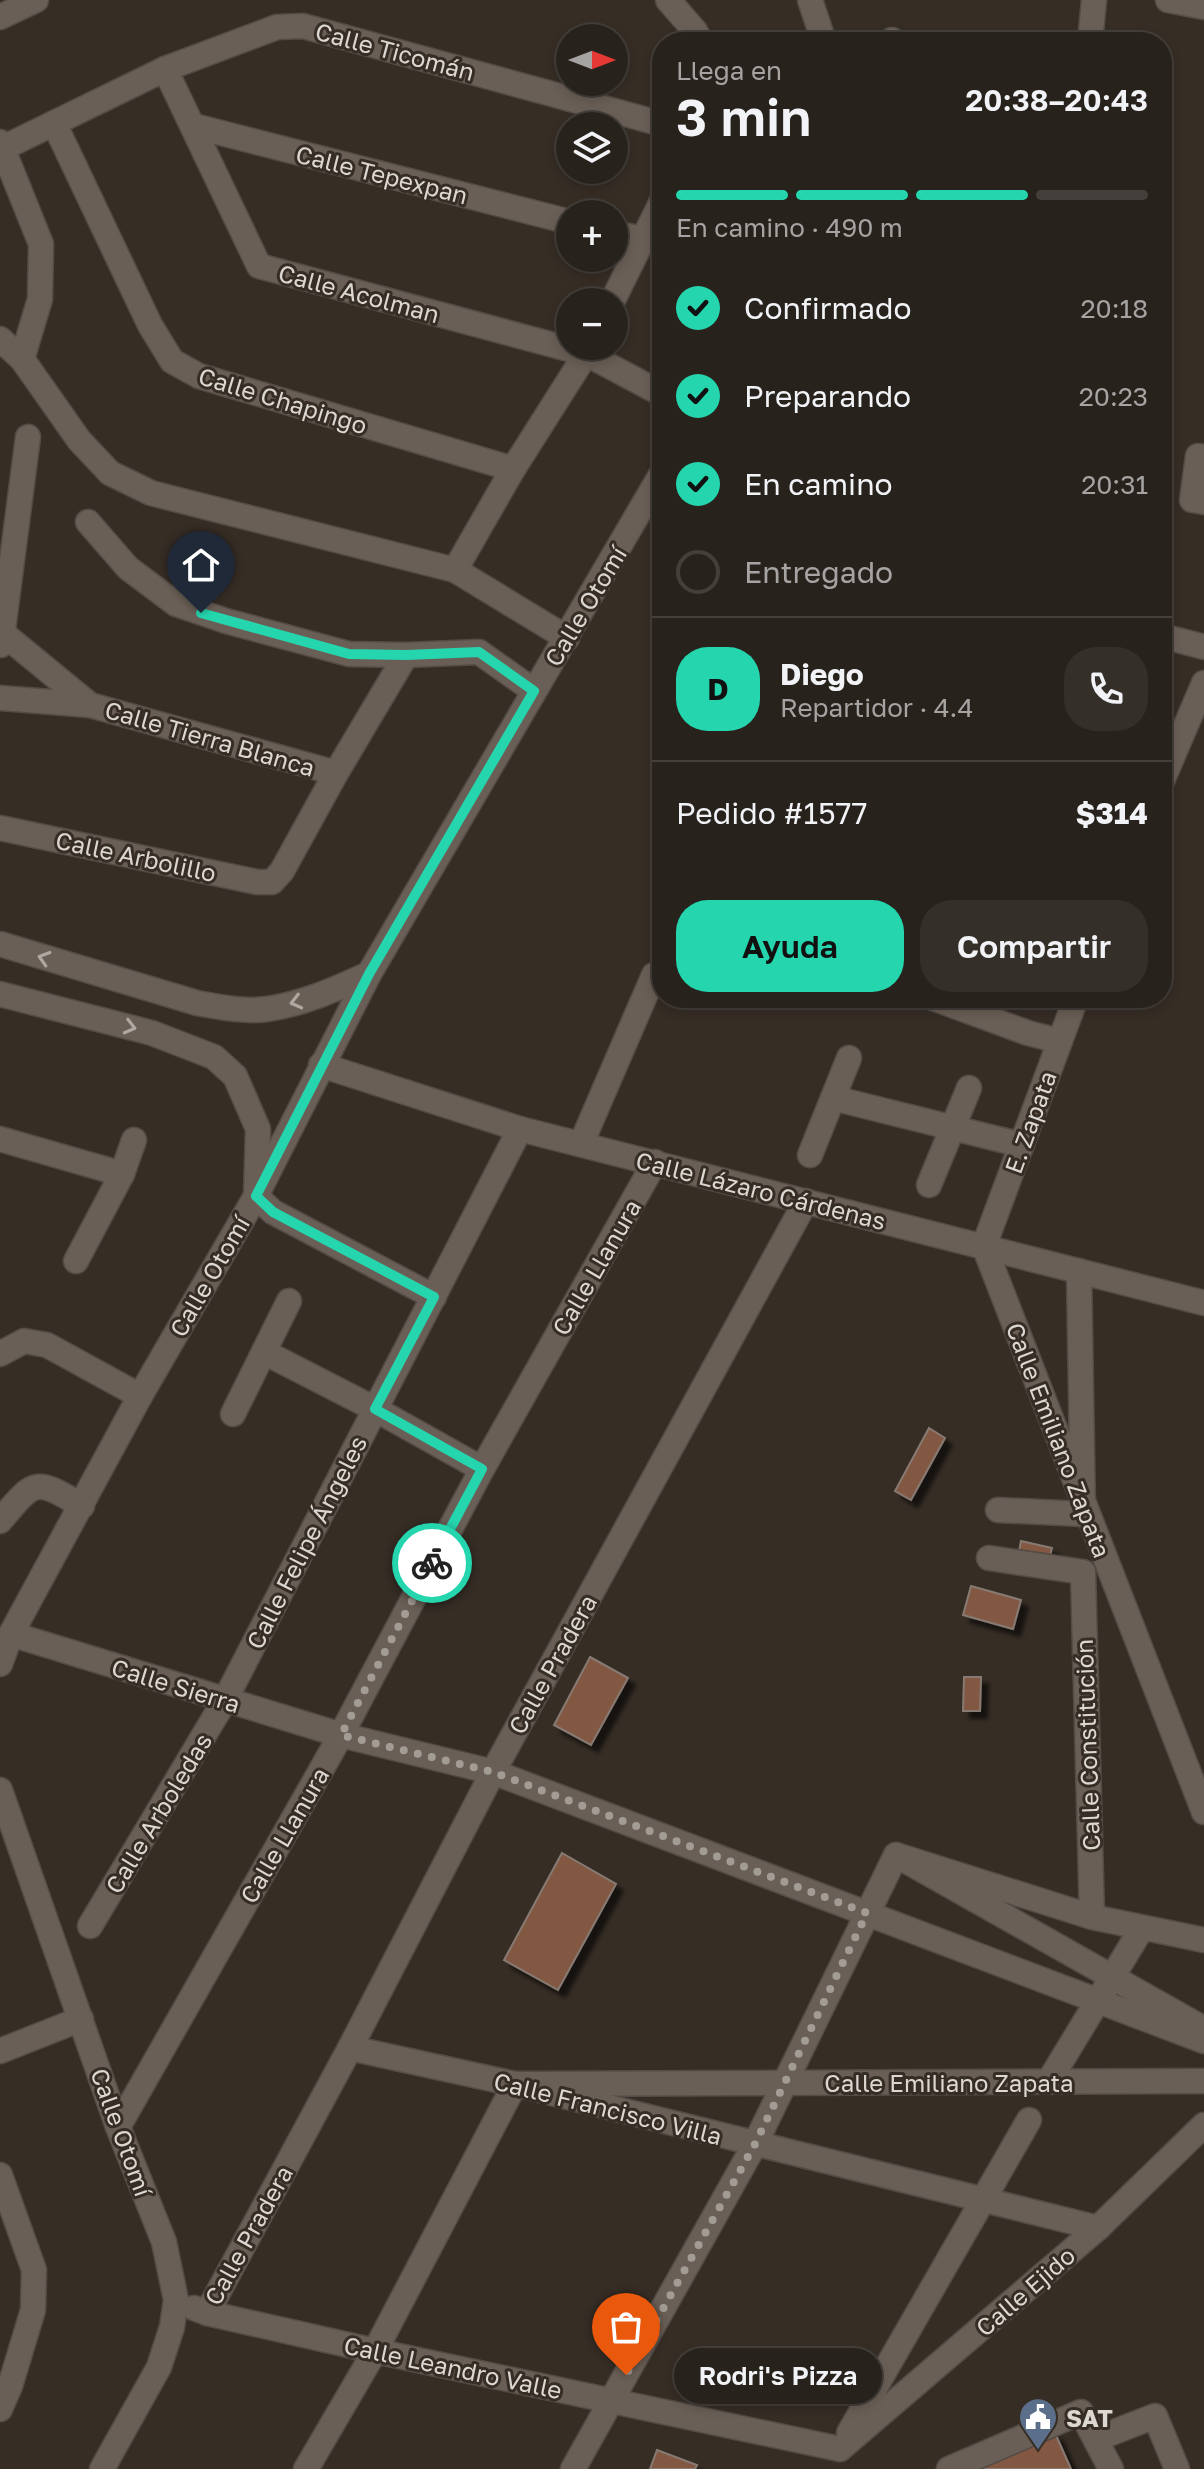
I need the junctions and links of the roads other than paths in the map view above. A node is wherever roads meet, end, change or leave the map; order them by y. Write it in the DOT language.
graph roads {
  1 [pos="36,0"];
  2 [pos="668,0"];
  3 [pos="810,0"];
  4 [pos="1094,0"];
  5 [pos="1168,0"];
  6 [pos="1204,7"];
  7 [pos="0,17"];
  8 [pos="696,32"];
  9 [pos="821,32"];
  10 [pos="1091,32"];
  11 [pos="165,69"];
  12 [pos="652,121"];
  13 [pos="54,123"];
  14 [pos="194,126"];
  15 [pos="1,145"];
  16 [pos="556,218"];
  17 [pos="652,220"];
  18 [pos="628,236"];
  19 [pos="642,239"];
  20 [pos="619,288"];
  21 [pos="0,339"];
  22 [pos="556,342"];
  23 [pos="22,359"];
  24 [pos="583,360"];
  25 [pos="606,360"];
  26 [pos="652,388"];
  27 [pos="28,437"];
  28 [pos="1204,457"];
  29 [pos="513,469"];
  30 [pos="652,490"];
  31 [pos="1204,502"];
  32 [pos="88,522"];
  33 [pos="455,570"];
  34 [pos="1,637"];
  35 [pos="567,638"];
  36 [pos="1172,639"];
  37 [pos="1204,647"];
  38 [pos="406,655"];
  39 [pos="1204,683"];
  40 [pos="534,691"];
  41 [pos="0,698"];
  42 [pos="90,705"];
  43 [pos="1172,755"];
  44 [pos="336,773"];
  45 [pos="0,828"];
  46 [pos="0,944"];
  47 [pos="369,974"];
  48 [pos="652,980"];
  49 [pos="0,994"];
  50 [pos="962,1008"];
  51 [pos="1072,1008"];
  52 [pos="1059,1041"];
  53 [pos="849,1058"];
  54 [pos="321,1065"];
  55 [pos="969,1088"];
  56 [pos="833,1098"];
  57 [pos="953,1127"];
  58 [pos="520,1129"];
  59 [pos="0,1139"];
  60 [pos="134,1140"];
  61 [pos="581,1144"];
  62 [pos="1022,1145"];
  63 [pos="810,1155"];
  64 [pos="655,1162"];
  65 [pos="122,1174"];
  66 [pos="929,1185"];
  67 [pos="256,1196"];
  68 [pos="806,1201"];
  69 [pos="984,1246"];
  70 [pos="76,1261"];
  71 [pos="1079,1271"];
  72 [pos="434,1297"];
  73 [pos="289,1301"];
  74 [pos="1204,1303"];
  75 [pos="264,1352"];
  76 [pos="0,1354"];
  77 [pos="140,1396"];
  78 [pos="375,1409"];
  79 [pos="233,1414"];
  80 [pos="482,1469"];
  81 [pos="82,1506"];
  82 [pos="1082,1507"];
  83 [pos="998,1510"];
  84 [pos="0,1521"];
  85 [pos="989,1558"];
  86 [pos="11,1634"];
  87 [pos="0,1664"];
  88 [pos="225,1700"];
  89 [pos="341,1735"];
  90 [pos="493,1772"];
  91 [pos="0,1790"];
  92 [pos="1204,1812"];
  93 [pos="896,1855"];
  94 [pos="867,1913"];
  95 [pos="1092,1917"];
  96 [pos="90,1926"];
  97 [pos="1142,1928"];
  98 [pos="1204,1940"];
  99 [pos="1112,1977"];
  100 [pos="1098,2001"];
  101 [pos="81,2019"];
  102 [pos="1204,2029"];
  103 [pos="1204,2041"];
  104 [pos="350,2048"];
  105 [pos="0,2051"];
  106 [pos="1049,2081"];
  107 [pos="1204,2081"];
  108 [pos="785,2083"];
  109 [pos="515,2084"];
  110 [pos="1029,2120"];
  111 [pos="1204,2125"];
  112 [pos="118,2127"];
  113 [pos="755,2144"];
  114 [pos="0,2175"];
  115 [pos="982,2199"];
  116 [pos="1098,2228"];
  117 [pos="176,2300"];
  118 [pos="207,2313"];
  119 [pos="375,2351"];
  120 [pos="5,2379"];
  121 [pos="612,2400"];
  122 [pos="0,2409"];
  123 [pos="1096,2439"];
  124 [pos="840,2449"];
  125 [pos="102,2469"];
  126 [pos="306,2469"];
  127 [pos="573,2469"];
  128 [pos="949,2469"];
  129 [pos="1111,2469"];
  130 [pos="1177,2469"];
  1 -- 7 [label="street"];
  2 -- 8 [label="street"];
  3 -- 9 [label="street"];
  4 -- 10 [label="street"];
  5 -- 6 [label="street"];
  11 -- 12 [label="street, Calle Ticomán"];
  11 -- 13 [label="street, Calle Ticomán"];
  11 -- 14 [label="street, Calle Acolman"];
  13 -- 15 [label="street, Calle Ticomán"];
  13 -- 29 [label="street, Calle Chapingo"];
  14 -- 16 [label="street, Calle Tepexpan"];
  14 -- 22 [label="street, Calle Acolman"];
  15 -- 23 [label="street"];
  17 -- 19 [label="street"];
  18 -- 19 [label="street"];
  19 -- 20 [label="street"];
  21 -- 23 [label="street"];
  23 -- 33 [label="street"];
  24 -- 29 [label="street"];
  25 -- 26 [label="street, Calle Acolman"];
  27 -- 34 [label="street"];
  28 -- 31 [label="street"];
  29 -- 33 [label="street"];
  30 -- 35 [label="street, Calle Otomí"];
  32 -- 38 [label="street"];
  33 -- 35 [label="street"];
  34 -- 42 [label="street, Calle Tierra Blanca"];
  35 -- 40 [label="street, Calle Otomí"];
  36 -- 37 [label="street"];
  38 -- 40 [label="street"];
  38 -- 44 [label="street, Calle Tierra Blanca"];
  39 -- 43 [label="street"];
  40 -- 47 [label="street, Calle Otomí"];
  41 -- 42 [label="street, Calle Tierra Blanca"];
  42 -- 44 [label="street, Calle Tierra Blanca"];
  44 -- 45 [label="street, Calle Arbolillo"];
  47 -- 46 [label="street, one-way"];
  47 -- 54 [label="street, Calle Otomí"];
  48 -- 61 [label="street"];
  49 -- 67 [label="street, one-way"];
  50 -- 52 [label="street"];
  51 -- 52 [label="street, E. Zapata"];
  52 -- 62 [label="street, E. Zapata"];
  53 -- 56 [label="street"];
  54 -- 58 [label="street, Calle Lázaro Cárdenas"];
  54 -- 67 [label="street, Calle Otomí"];
  55 -- 57 [label="street"];
  56 -- 57 [label="street"];
  56 -- 63 [label="street"];
  57 -- 62 [label="street"];
  57 -- 66 [label="street"];
  58 -- 61 [label="street, Calle Lázaro Cárdenas"];
  58 -- 72 [label="street, Calle Felipe Ángeles"];
  59 -- 65 [label="street"];
  60 -- 65 [label="street"];
  61 -- 64 [label="street, Calle Lázaro Cárdenas"];
  62 -- 69 [label="street, E. Zapata"];
  64 -- 68 [label="street, Calle Lázaro Cárdenas"];
  64 -- 80 [label="street, Calle Llanura"];
  65 -- 70 [label="street"];
  67 -- 72 [label="street"];
  67 -- 77 [label="street, Calle Otomí"];
  68 -- 69 [label="street, Calle Lázaro Cárdenas"];
  68 -- 90 [label="street, Calle Pradera"];
  69 -- 71 [label="street, Calle Lázaro Cárdenas"];
  69 -- 82 [label="street, Calle Emiliano Zapata"];
  71 -- 74 [label="street, Calle Lázaro Cárdenas"];
  71 -- 82 [label="street"];
  72 -- 78 [label="street, Calle Felipe Ángeles"];
  73 -- 75 [label="street"];
  75 -- 78 [label="street"];
  75 -- 79 [label="street"];
  76 -- 77 [label="street"];
  77 -- 81 [label="street, Calle Otomí"];
  78 -- 80 [label="street"];
  78 -- 88 [label="street, Calle Felipe Ángeles"];
  80 -- 89 [label="street, Calle Llanura"];
  81 -- 84 [label="street"];
  81 -- 86 [label="street, Calle Otomí"];
  82 -- 83 [label="street"];
  82 -- 92 [label="street, Calle Emiliano Zapata"];
  85 -- 95 [label="street, Calle Constitución"];
  86 -- 87 [label="street, Calle Otomí"];
  86 -- 88 [label="street, Calle Sierra"];
  88 -- 89 [label="street, Calle Sierra"];
  88 -- 96 [label="street, Calle Arboledas"];
  89 -- 90 [label="street, Calle Sierra"];
  89 -- 112 [label="street, Calle Llanura"];
  90 -- 94 [label="street, Calle Sierra"];
  90 -- 104 [label="street, Calle Pradera"];
  91 -- 101 [label="street, Calle Otomí"];
  93 -- 94 [label="street"];
  93 -- 95 [label="street"];
  93 -- 99 [label="street"];
  94 -- 100 [label="street, Calle Sierra"];
  94 -- 108 [label="street"];
  95 -- 97 [label="street"];
  97 -- 98 [label="street"];
  97 -- 99 [label="street"];
  99 -- 100 [label="street"];
  99 -- 102 [label="street"];
  100 -- 103 [label="street, Calle Sierra"];
  100 -- 106 [label="street"];
  101 -- 105 [label="street"];
  101 -- 112 [label="street, Calle Otomí"];
  104 -- 109 [label="street, Calle Francisco Villa"];
  104 -- 118 [label="street, Calle Pradera"];
  106 -- 107 [label="street, Calle Emiliano Zapata"];
  106 -- 108 [label="street, Calle Emiliano Zapata"];
  108 -- 109 [label="street, Calle Emiliano Zapata"];
  108 -- 113 [label="street"];
  109 -- 113 [label="street, Calle Francisco Villa"];
  109 -- 119 [label="street"];
  110 -- 115 [label="street"];
  111 -- 116 [label="street, Calle Ejido"];
  112 -- 117 [label="street, Calle Otomí"];
  113 -- 115 [label="street, Calle Francisco Villa"];
  113 -- 121 [label="street"];
  114 -- 120 [label="street"];
  115 -- 116 [label="street, Calle Francisco Villa"];
  115 -- 124 [label="street"];
  116 -- 124 [label="street, Calle Ejido"];
  117 -- 118 [label="street, Calle Pradera"];
  117 -- 125 [label="street, Calle Otomí"];
  118 -- 119 [label="street, Calle Leandro Valle"];
  119 -- 121 [label="street, Calle Leandro Valle"];
  119 -- 126 [label="street"];
  120 -- 122 [label="street"];
  121 -- 124 [label="street, Calle Leandro Valle"];
  121 -- 127 [label="street"];
  123 -- 128 [label="street"];
  123 -- 129 [label="street"];
  123 -- 130 [label="street"];
}
